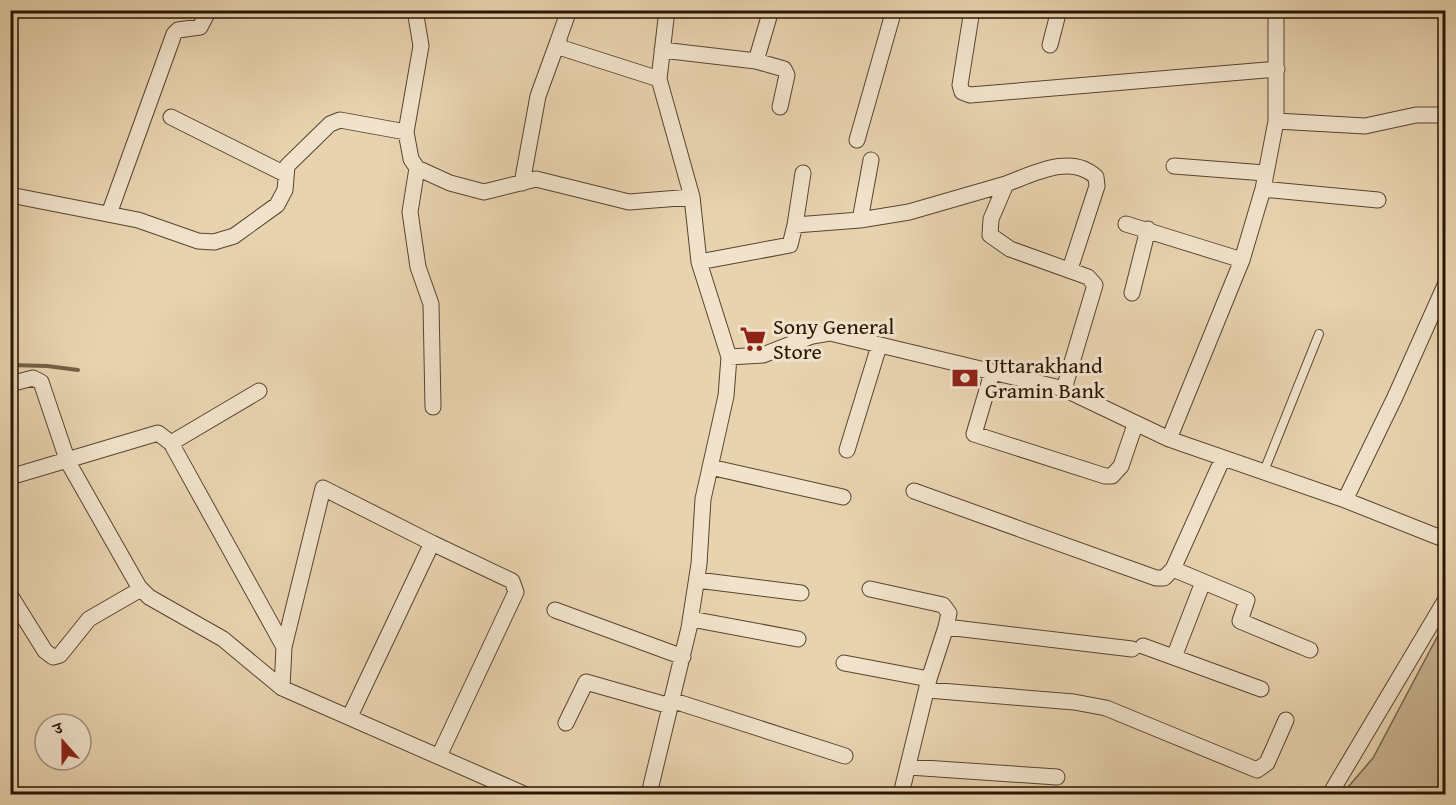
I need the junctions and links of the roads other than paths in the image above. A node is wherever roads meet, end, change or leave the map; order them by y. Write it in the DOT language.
graph roads {
  1 [pos="209,10"];
  2 [pos="415,10"];
  3 [pos="569,10"];
  4 [pos="667,10"];
  5 [pos="771,10"];
  6 [pos="894,10"];
  7 [pos="972,10"];
  8 [pos="1059,10"];
  9 [pos="1276,10"];
  10 [pos="558,41"];
  11 [pos="1050,45"];
  12 [pos="662,50"];
  13 [pos="756,61"];
  14 [pos="1277,69"];
  15 [pos="659,79"];
  16 [pos="780,107"];
  17 [pos="1446,115"];
  18 [pos="171,117"];
  19 [pos="1276,121"];
  20 [pos="406,132"];
  21 [pos="858,140"];
  22 [pos="870,160"];
  23 [pos="1174,166"];
  24 [pos="417,168"];
  25 [pos="1265,172"];
  26 [pos="803,173"];
  27 [pos="285,174"];
  28 [pos="522,183"];
  29 [pos="1006,184"];
  30 [pos="1263,189"];
  31 [pos="10,195"];
  32 [pos="692,197"];
  33 [pos="1378,200"];
  34 [pos="109,214"];
  35 [pos="860,220"];
  36 [pos="1126,224"];
  37 [pos="795,225"];
  38 [pos="1148,229"];
  39 [pos="1242,260"];
  40 [pos="699,262"];
  41 [pos="1070,269"];
  42 [pos="1446,283"];
  43 [pos="1132,293"];
  44 [pos="1318,334"];
  45 [pos="879,346"];
  46 [pos="729,357"];
  47 [pos="992,373"];
  48 [pos="10,384"];
  49 [pos="1064,389"];
  50 [pos="259,391"];
  51 [pos="433,407"];
  52 [pos="1135,424"];
  53 [pos="1169,439"];
  54 [pos="171,443"];
  55 [pos="847,450"];
  56 [pos="1223,458"];
  57 [pos="68,462"];
  58 [pos="710,466"];
  59 [pos="1264,471"];
  60 [pos="10,477"];
  61 [pos="914,491"];
  62 [pos="843,497"];
  63 [pos="1344,500"];
  64 [pos="1446,540"];
  65 [pos="432,543"];
  66 [pos="1173,569"];
  67 [pos="697,580"];
  68 [pos="1203,582"];
  69 [pos="141,589"];
  70 [pos="870,589"];
  71 [pos="801,593"];
  72 [pos="10,595"];
  73 [pos="1446,599"];
  74 [pos="555,610"];
  75 [pos="691,619"];
  76 [pos="946,627"];
  77 [pos="798,639"];
  78 [pos="284,647"];
  79 [pos="1310,650"];
  80 [pos="683,657"];
  81 [pos="1174,657"];
  82 [pos="844,663"];
  83 [pos="928,684"];
  84 [pos="282,688"];
  85 [pos="1261,689"];
  86 [pos="670,703"];
  87 [pos="350,716"];
  88 [pos="1286,720"];
  89 [pos="566,723"];
  90 [pos="439,756"];
  91 [pos="845,756"];
  92 [pos="909,767"];
  93 [pos="1057,777"];
  94 [pos="524,795"];
  95 [pos="649,795"];
  96 [pos="901,795"];
  97 [pos="1330,795"];
  1 -- 34 [label="street"];
  2 -- 20 [label="street"];
  3 -- 10 [label="street"];
  4 -- 12 [label="street"];
  5 -- 13 [label="street"];
  6 -- 21 [label="street"];
  7 -- 14 [label="street"];
  8 -- 11 [label="street"];
  9 -- 14 [label="street"];
  10 -- 15 [label="street"];
  10 -- 28 [label="street"];
  12 -- 13 [label="street"];
  12 -- 15 [label="street"];
  13 -- 16 [label="street"];
  14 -- 19 [label="street"];
  15 -- 32 [label="street"];
  17 -- 19 [label="street"];
  18 -- 27 [label="street"];
  19 -- 25 [label="street"];
  20 -- 24 [label="street"];
  20 -- 27 [label="street"];
  22 -- 35 [label="street"];
  23 -- 25 [label="street"];
  24 -- 28 [label="street"];
  24 -- 51 [label="street"];
  25 -- 30 [label="street"];
  26 -- 37 [label="street"];
  27 -- 34 [label="street"];
  28 -- 32 [label="street"];
  29 -- 35 [label="street"];
  29 -- 41 [label="street"];
  29 -- 41 [label="street"];
  30 -- 33 [label="street"];
  30 -- 39 [label="street"];
  31 -- 34 [label="street"];
  32 -- 40 [label="street"];
  35 -- 37 [label="street"];
  36 -- 38 [label="street"];
  37 -- 40 [label="street"];
  38 -- 39 [label="street"];
  38 -- 43 [label="street"];
  39 -- 53 [label="street"];
  40 -- 46 [label="street"];
  41 -- 49 [label="street"];
  42 -- 63 [label="street"];
  44 -- 59 [label="lane"];
  45 -- 46 [label="street"];
  45 -- 47 [label="street"];
  45 -- 55 [label="street"];
  46 -- 58 [label="street"];
  47 -- 49 [label="street"];
  47 -- 52 [label="street"];
  48 -- 57 [label="street"];
  49 -- 52 [label="street"];
  50 -- 54 [label="street"];
  52 -- 53 [label="street"];
  53 -- 56 [label="street"];
  54 -- 57 [label="street"];
  54 -- 78 [label="street"];
  56 -- 59 [label="street"];
  56 -- 66 [label="street"];
  57 -- 60 [label="street"];
  57 -- 69 [label="street"];
  58 -- 62 [label="street"];
  58 -- 67 [label="street"];
  59 -- 63 [label="street"];
  61 -- 66 [label="street"];
  63 -- 64 [label="street"];
  65 -- 78 [label="street"];
  65 -- 87 [label="street"];
  65 -- 90 [label="street"];
  66 -- 68 [label="street"];
  67 -- 71 [label="street"];
  67 -- 75 [label="street"];
  68 -- 79 [label="street"];
  68 -- 81 [label="street"];
  69 -- 72 [label="street"];
  69 -- 84 [label="street"];
  70 -- 76 [label="street"];
  73 -- 97 [label="street"];
  74 -- 80 [label="street"];
  75 -- 77 [label="street"];
  75 -- 80 [label="street"];
  76 -- 81 [label="street"];
  76 -- 83 [label="street"];
  78 -- 84 [label="street"];
  80 -- 86 [label="street"];
  81 -- 85 [label="street"];
  82 -- 83 [label="street"];
  83 -- 88 [label="street"];
  83 -- 92 [label="street"];
  84 -- 87 [label="street"];
  86 -- 89 [label="street"];
  86 -- 91 [label="street"];
  86 -- 95 [label="street"];
  87 -- 90 [label="street"];
  90 -- 94 [label="street"];
  92 -- 93 [label="street"];
  92 -- 96 [label="street"];
}
